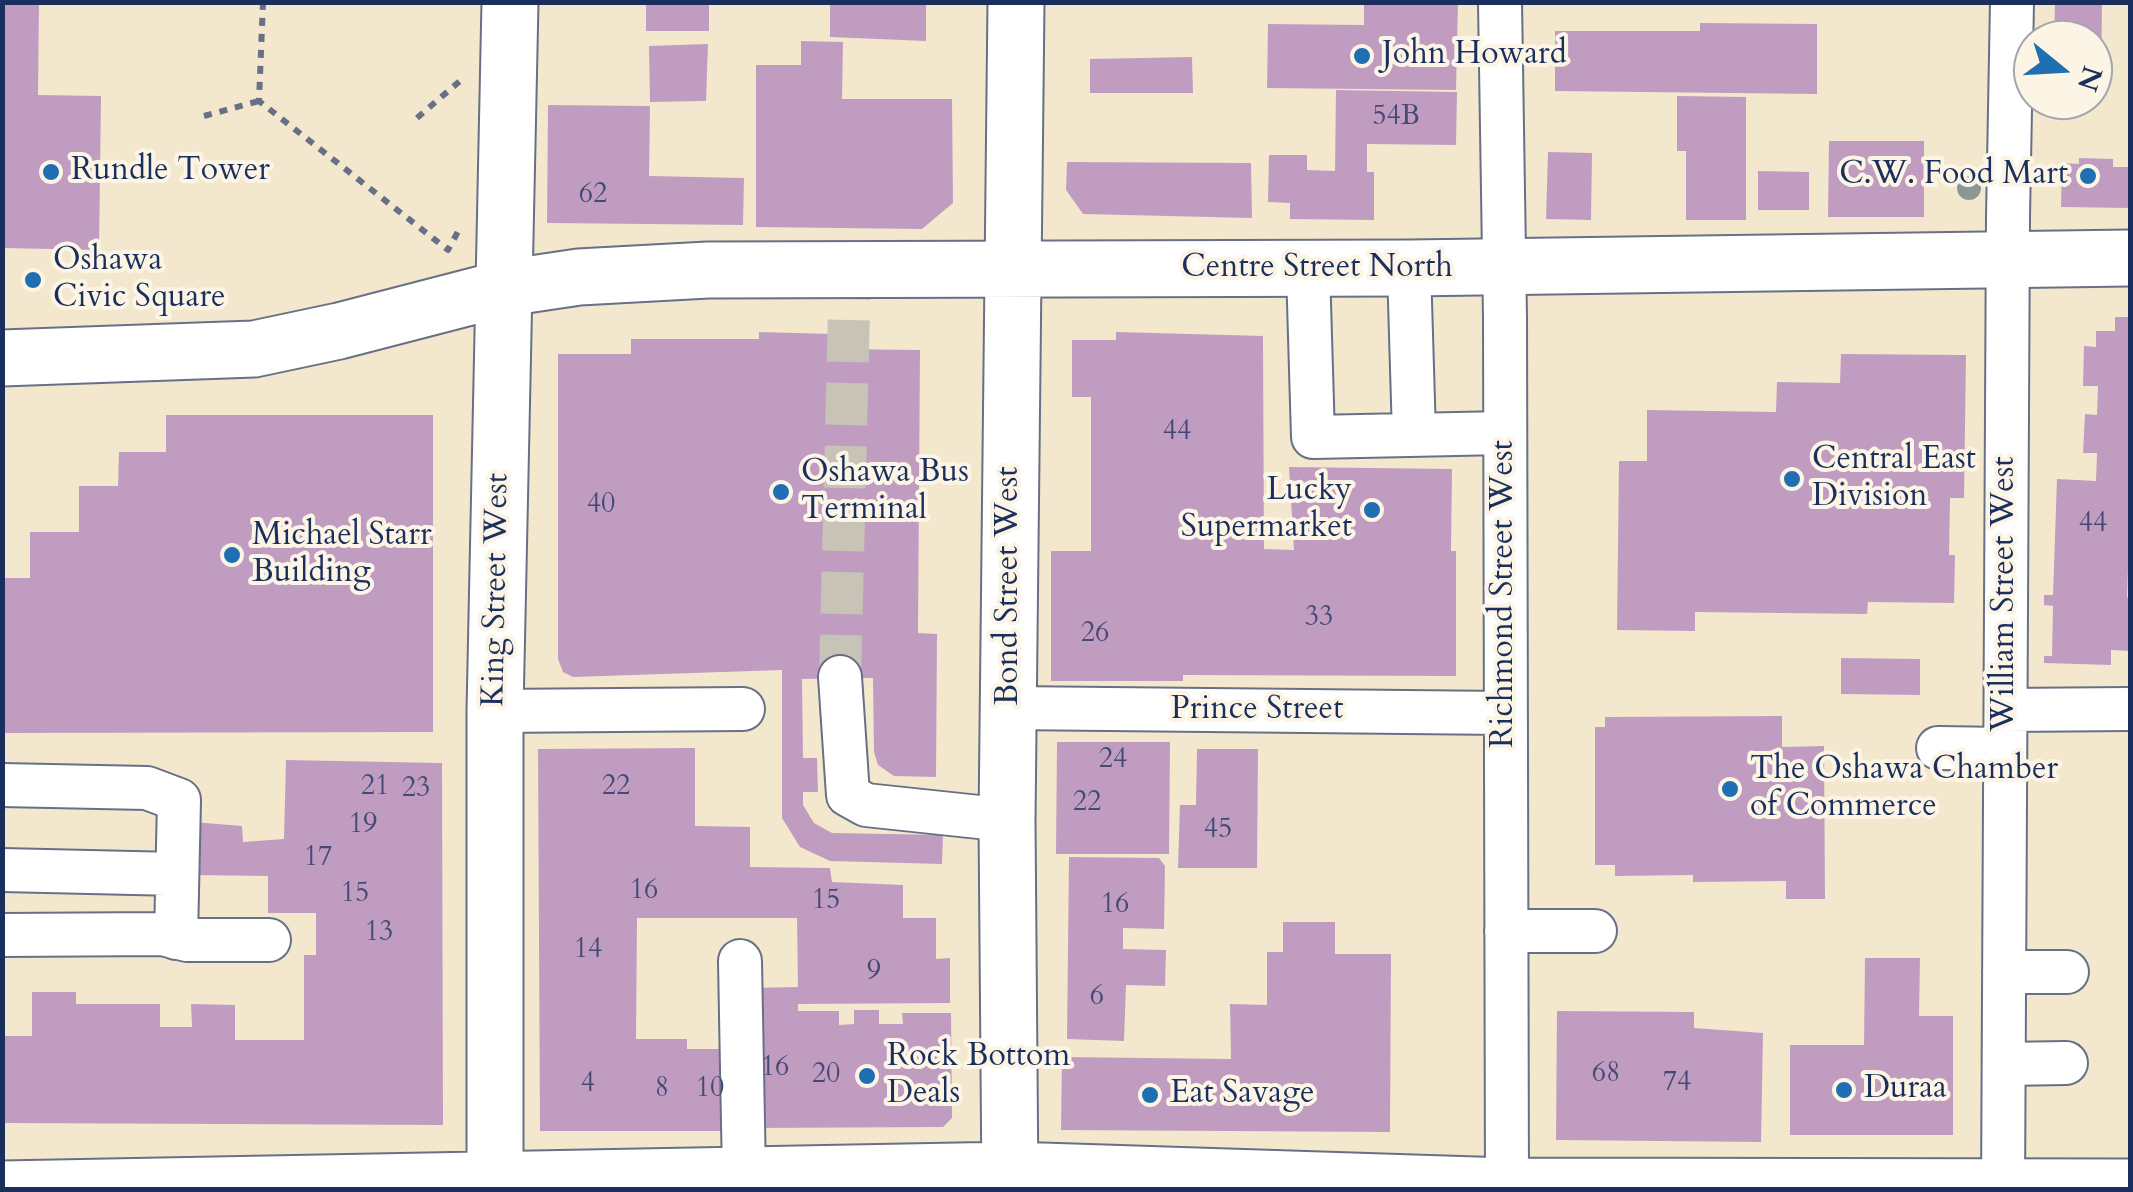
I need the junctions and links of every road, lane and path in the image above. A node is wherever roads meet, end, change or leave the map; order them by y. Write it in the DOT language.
graph roads {
  1 [pos="263,2"];
  2 [pos="510,2"];
  3 [pos="1016,2"];
  4 [pos="1500,2"];
  5 [pos="2012,2"];
  6 [pos="462,80"];
  7 [pos="260,101"];
  8 [pos="204,116"];
  9 [pos="417,118"];
  10 [pos="462,225"];
  11 [pos="2008,258"];
  12 [pos="2130,258"];
  13 [pos="1502,267"];
  14 [pos="1409,268"];
  15 [pos="1308,269"];
  16 [pos="1012,271"];
  17 [pos="504,288"];
  18 [pos="2,358"];
  19 [pos="1504,433"];
  20 [pos="1414,435"];
  21 [pos="840,677"];
  22 [pos="1010,708"];
  23 [pos="743,709"];
  24 [pos="2130,709"];
  25 [pos="495,711"];
  26 [pos="1505,713"];
  27 [pos="2006,729"];
  28 [pos="1938,748"];
  29 [pos="2,785"];
  30 [pos="1007,820"];
  31 [pos="2,870"];
  32 [pos="178,874"];
  33 [pos="1506,932"];
  34 [pos="1595,932"];
  35 [pos="2,936"];
  36 [pos="176,938"];
  37 [pos="269,940"];
  38 [pos="740,961"];
  39 [pos="2004,972"];
  40 [pos="2067,972"];
  41 [pos="2066,1063"];
  42 [pos="2004,1064"];
  43 [pos="744,1176"];
  44 [pos="1011,1180"];
  45 [pos="495,1184"];
  46 [pos="664,1184"];
  47 [pos="2003,1187"];
  48 [pos="2130,1187"];
  49 [pos="2,1188"];
  50 [pos="1507,1188"];
  1 -- 7 [label="path"];
  2 -- 17 [label="main road, King Street West"];
  3 -- 16 [label="main road, Bond Street West"];
  4 -- 13 [label="street, Richmond Street West"];
  5 -- 11 [label="street, William Street West"];
  6 -- 9 [label="path"];
  7 -- 8 [label="path"];
  7 -- 10 [label="path"];
  11 -- 12 [label="main road, Centre Street North"];
  11 -- 13 [label="main road, Centre Street North"];
  11 -- 27 [label="street, William Street West"];
  13 -- 14 [label="main road, Centre Street North"];
  13 -- 19 [label="street, Richmond Street West"];
  14 -- 15 [label="main road, Centre Street North"];
  14 -- 20 [label="street"];
  15 -- 16 [label="main road, Centre Street North"];
  15 -- 20 [label="street"];
  16 -- 17 [label="main road, Centre Street North"];
  16 -- 22 [label="main road, Bond Street West"];
  17 -- 18 [label="main road, Centre Street North"];
  17 -- 25 [label="main road, King Street West"];
  19 -- 20 [label="street"];
  19 -- 26 [label="street, Richmond Street West"];
  21 -- 30 [label="street"];
  22 -- 26 [label="street, Prince Street"];
  22 -- 30 [label="main road, Bond Street West"];
  23 -- 25 [label="street"];
  24 -- 27 [label="street"];
  25 -- 45 [label="main road, King Street West"];
  26 -- 33 [label="street, Richmond Street West"];
  27 -- 28 [label="street"];
  27 -- 39 [label="street, William Street West"];
  29 -- 32 [label="street"];
  30 -- 44 [label="main road, Bond Street West"];
  31 -- 32 [label="street"];
  32 -- 36 [label="street"];
  33 -- 34 [label="street"];
  33 -- 50 [label="street, Richmond Street West"];
  35 -- 36 [label="street"];
  36 -- 37 [label="street"];
  38 -- 43 [label="street"];
  39 -- 40 [label="street"];
  39 -- 42 [label="street, William Street West"];
  41 -- 42 [label="street"];
  42 -- 47 [label="street, William Street West"];
  43 -- 44 [label="main road"];
  43 -- 46 [label="main road"];
  44 -- 50 [label="main road"];
  45 -- 46 [label="main road"];
  45 -- 49 [label="main road"];
  47 -- 48 [label="main road"];
  47 -- 50 [label="main road"];
}
